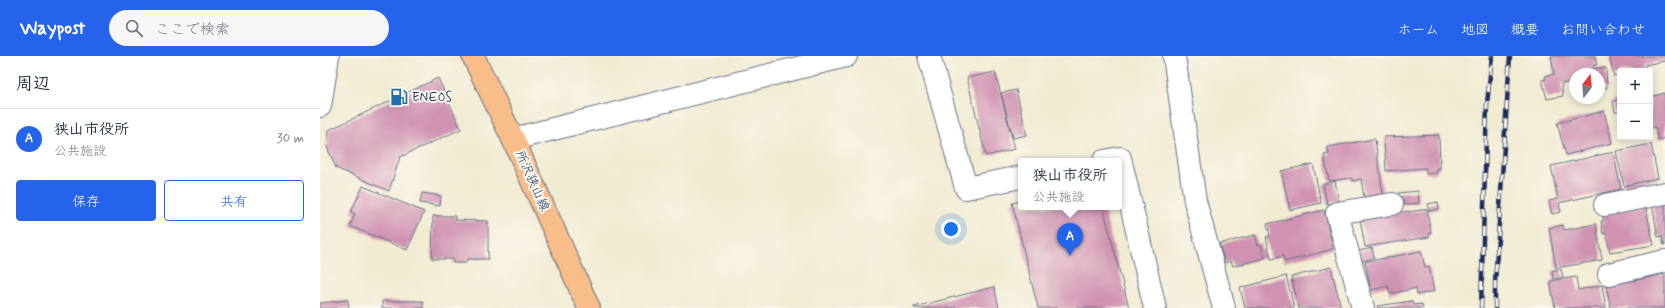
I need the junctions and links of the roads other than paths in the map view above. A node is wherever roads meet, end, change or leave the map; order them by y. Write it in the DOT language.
graph roads {
  1 [pos="328,56"];
  2 [pos="473,56"];
  3 [pos="846,56"];
  4 [pos="929,56"];
  5 [pos="1174,56"];
  6 [pos="321,100"];
  7 [pos="513,139"];
  8 [pos="1122,167"];
  9 [pos="1018,178"];
  10 [pos="1665,193"];
  11 [pos="1392,204"];
  12 [pos="1604,205"];
  13 [pos="1665,261"];
  14 [pos="1609,274"];
  15 [pos="589,308"];
  16 [pos="1155,308"];
  17 [pos="1224,308"];
  18 [pos="1363,308"];
  1 -- 6 [label="street"];
  2 -- 7 [label="main road, 所沢狭山線"];
  3 -- 7 [label="street"];
  4 -- 9 [label="street"];
  5 -- 17 [label="street"];
  7 -- 15 [label="main road, 所沢狭山線"];
  8 -- 16 [label="street"];
  10 -- 12 [label="street"];
  11 -- 18 [label="street"];
  13 -- 14 [label="street"];
}
